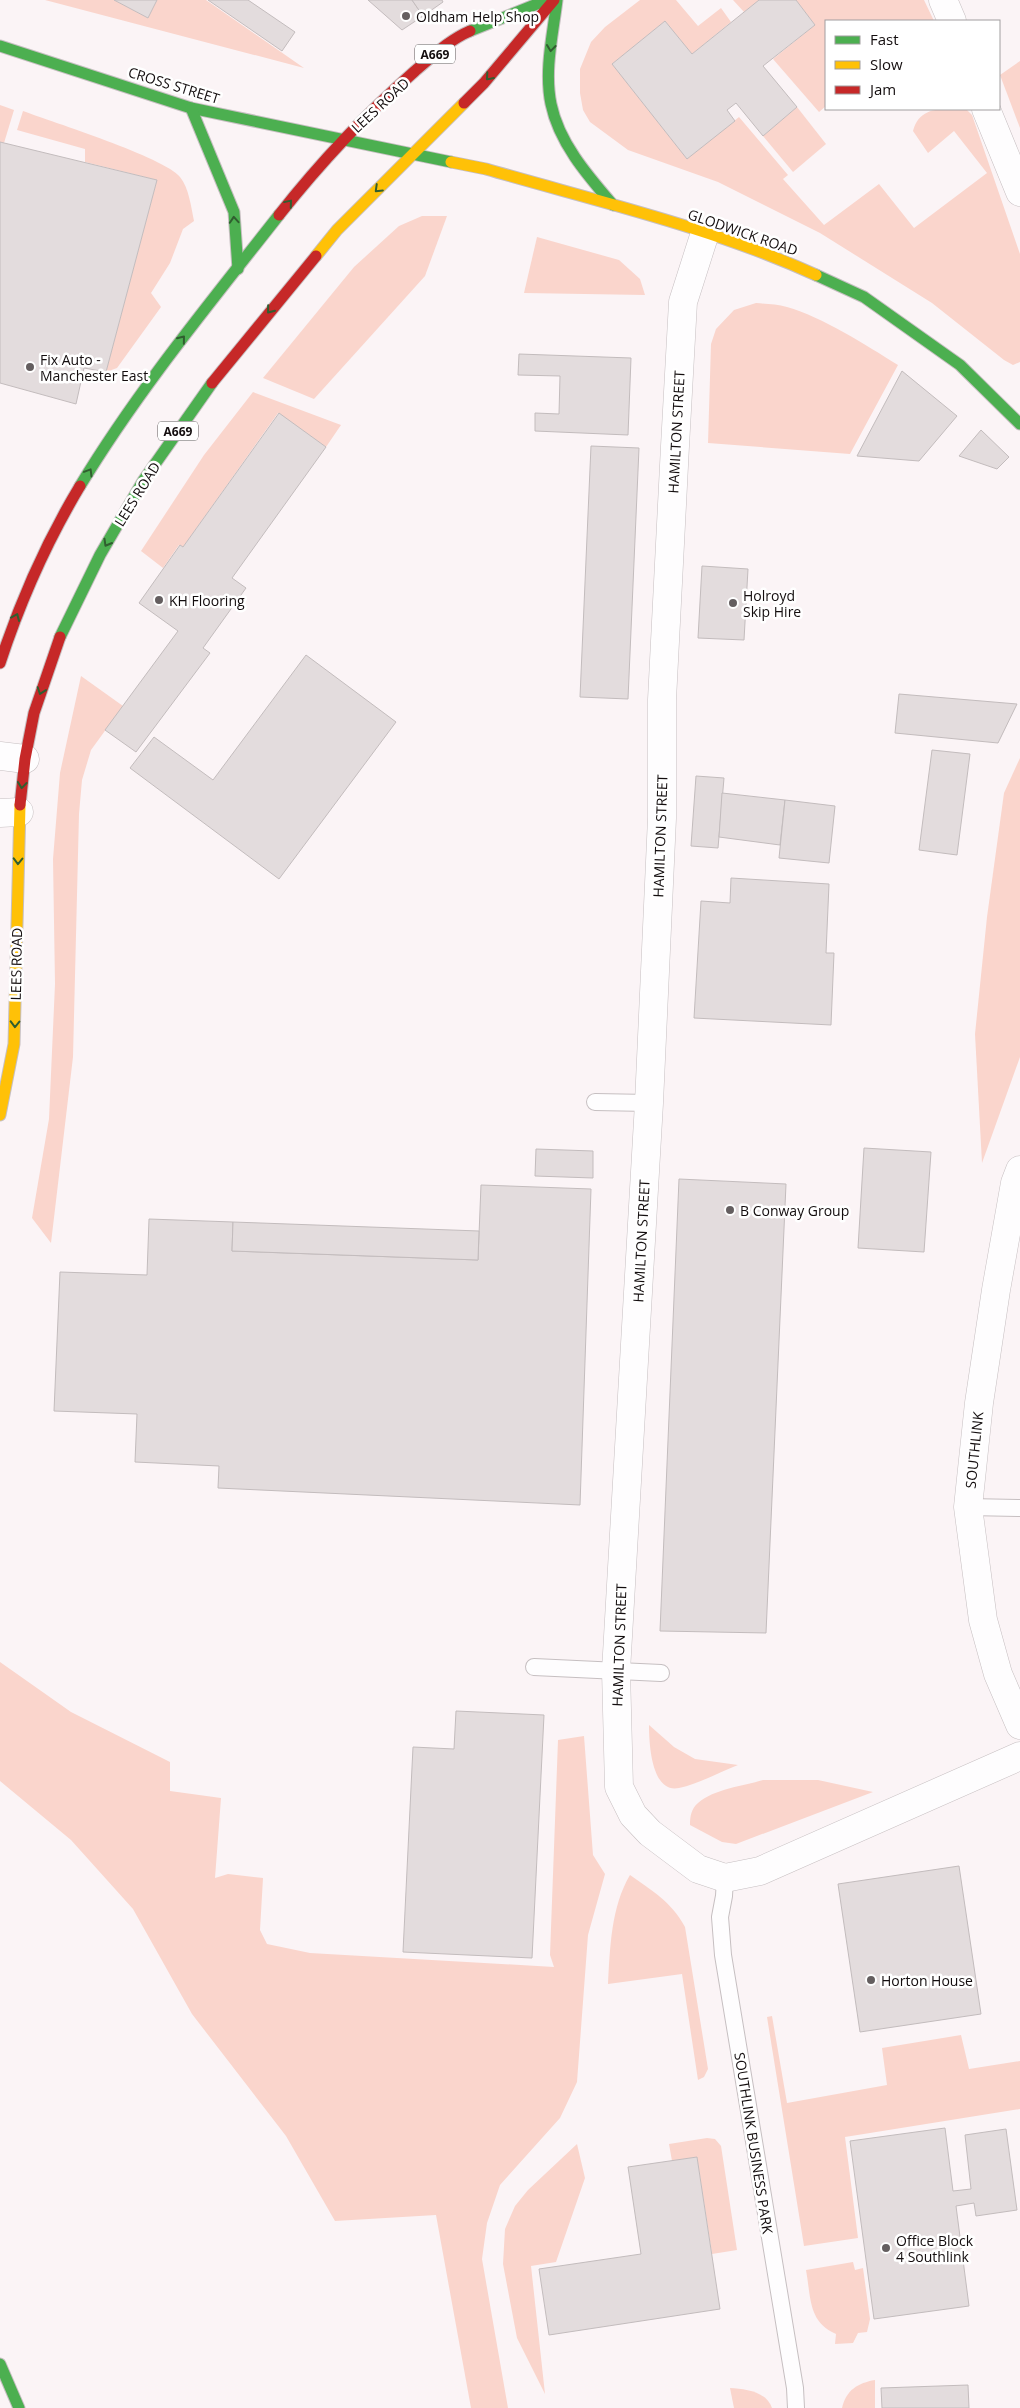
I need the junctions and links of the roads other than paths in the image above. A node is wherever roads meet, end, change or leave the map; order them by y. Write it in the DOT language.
graph roads {
  1 [pos="547,0"];
  2 [pos="555,0"];
  3 [pos="943,0"];
  4 [pos="952,20"];
  5 [pos="0,46"];
  6 [pos="191,108"];
  7 [pos="986,110"];
  8 [pos="343,139"];
  9 [pos="413,155"];
  10 [pos="1020,192"];
  11 [pos="613,205"];
  12 [pos="705,234"];
  13 [pos="238,269"];
  14 [pos="1020,424"];
  15 [pos="0,663"];
  16 [pos="13,757"];
  17 [pos="10,813"];
  18 [pos="595,1102"];
  19 [pos="649,1103"];
  20 [pos="0,1115"];
  21 [pos="1020,1170"];
  22 [pos="968,1506"];
  23 [pos="1020,1508"];
  24 [pos="534,1667"];
  25 [pos="616,1671"];
  26 [pos="661,1674"];
  27 [pos="1020,1725"];
  28 [pos="1020,1756"];
  29 [pos="725,1878"];
  30 [pos="0,2364"];
  31 [pos="19,2408"];
  32 [pos="796,2408"];
  1 -- 8 [label="main road, LEES ROAD / A669"];
  2 -- 9 [label="main road, LEES ROAD / A669, one-way"];
  2 -- 11 [label="main road, one-way"];
  3 -- 4 [label="street"];
  5 -- 6 [label="main road, CROSS STREET"];
  6 -- 8 [label="main road, CROSS STREET"];
  13 -- 6 [label="main road, one-way"];
  7 -- 10 [label="street"];
  8 -- 9 [label="main road, LEES ROAD"];
  13 -- 8 [label="main road, LEES ROAD / A669, one-way"];
  9 -- 11 [label="main road, GLODWICK ROAD"];
  9 -- 16 [label="main road, LEES ROAD / A669, one-way"];
  11 -- 12 [label="main road, GLODWICK ROAD"];
  12 -- 14 [label="main road, GLODWICK ROAD"];
  12 -- 19 [label="street, HAMILTON STREET"];
  15 -- 13 [label="main road, LEES ROAD / A669, one-way"];
  16 -- 17 [label="main road, LEES ROAD / A669, one-way"];
  17 -- 20 [label="main road, LEES ROAD / A669, one-way"];
  18 -- 19 [label="lane"];
  19 -- 25 [label="street, HAMILTON STREET"];
  21 -- 22 [label="street, SOUTHLINK"];
  22 -- 23 [label="lane"];
  22 -- 27 [label="street, SOUTHLINK"];
  24 -- 25 [label="lane"];
  25 -- 26 [label="lane"];
  25 -- 29 [label="street, HAMILTON STREET"];
  28 -- 29 [label="street, HAMILTON STREET"];
  29 -- 32 [label="lane, SOUTHLINK BUSINESS PARK"];
  30 -- 31 [label="main road"];
}
